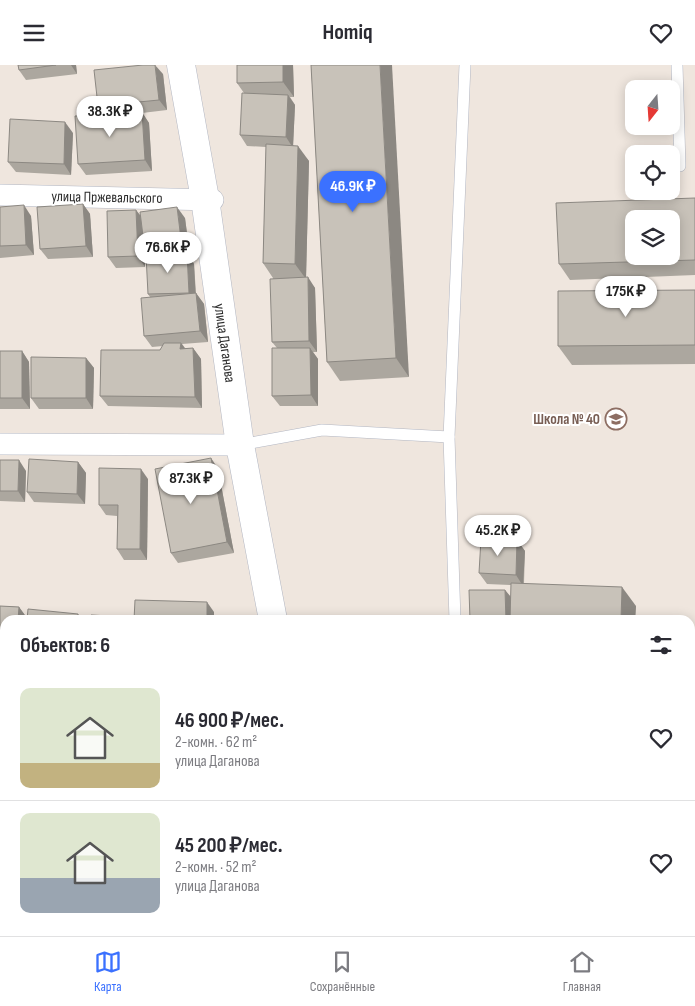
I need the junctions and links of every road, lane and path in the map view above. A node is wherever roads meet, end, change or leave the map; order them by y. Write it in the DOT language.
graph roads {
  1 [pos="182,65"];
  2 [pos="190,65"];
  3 [pos="465,65"];
  4 [pos="677,65"];
  5 [pos="679,145"];
  6 [pos="0,195"];
  7 [pos="209,199"];
  8 [pos="449,437"];
  9 [pos="0,444"];
  10 [pos="246,444"];
  11 [pos="272,615"];
  12 [pos="281,615"];
  13 [pos="456,615"];
  1 -- 7 [label="main road, улица Даганова"];
  2 -- 7 [label="main road, улица Даганова"];
  3 -- 8 [label="lane"];
  4 -- 5 [label="lane"];
  6 -- 7 [label="street, улица Пржевальского"];
  7 -- 10 [label="main road, улица Даганова"];
  8 -- 10 [label="lane"];
  8 -- 13 [label="lane"];
  9 -- 10 [label="street"];
  10 -- 11 [label="main road, улица Даганова"];
  10 -- 12 [label="main road, улица Даганова"];
}
